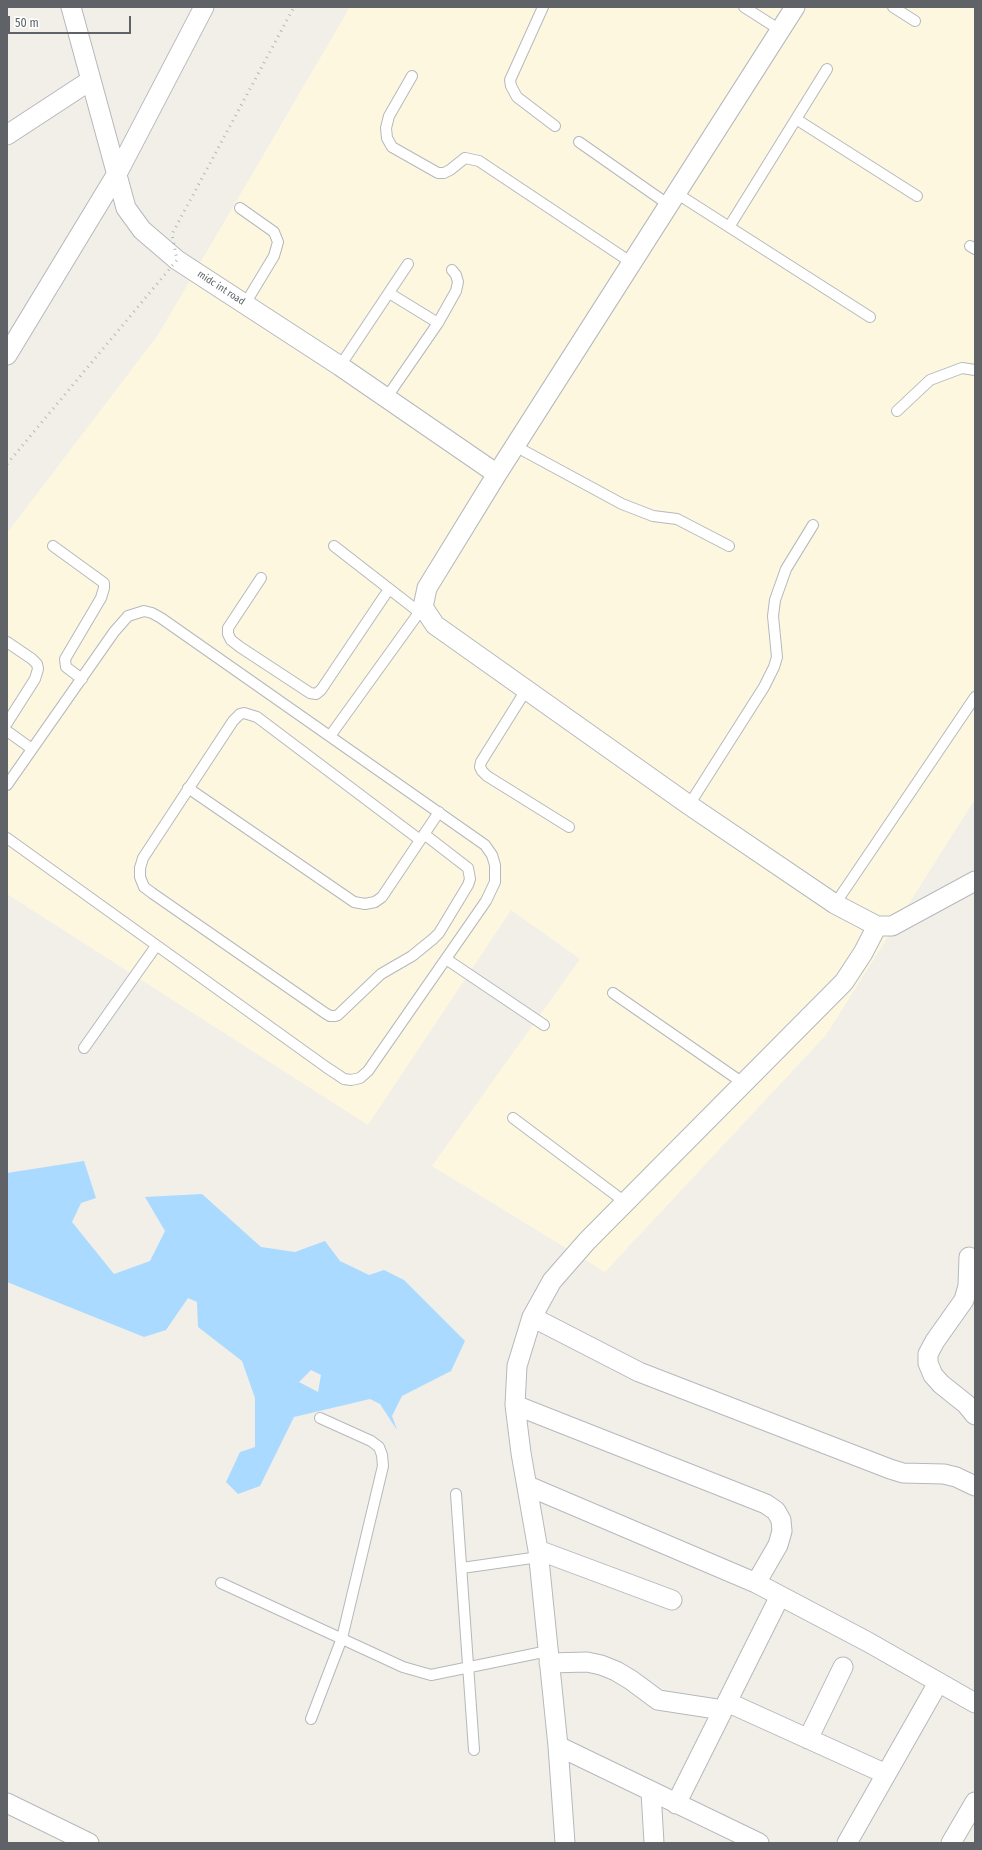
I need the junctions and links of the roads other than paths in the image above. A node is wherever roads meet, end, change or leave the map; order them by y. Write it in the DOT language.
graph roads {
  1 [pos="71,7"];
  2 [pos="204,7"];
  3 [pos="543,7"];
  4 [pos="744,7"];
  5 [pos="795,7"];
  6 [pos="893,7"];
  7 [pos="915,21"];
  8 [pos="780,30"];
  9 [pos="827,69"];
  10 [pos="412,76"];
  11 [pos="91,80"];
  12 [pos="796,119"];
  13 [pos="555,126"];
  14 [pos="7,135"];
  15 [pos="579,142"];
  16 [pos="118,172"];
  17 [pos="917,196"];
  18 [pos="673,199"];
  19 [pos="240,208"];
  20 [pos="729,227"];
  21 [pos="632,263"];
  22 [pos="408,264"];
  23 [pos="452,270"];
  24 [pos="389,293"];
  25 [pos="245,304"];
  26 [pos="870,317"];
  27 [pos="438,323"];
  28 [pos="7,355"];
  29 [pos="340,366"];
  30 [pos="975,370"];
  31 [pos="386,397"];
  32 [pos="897,411"];
  33 [pos="515,446"];
  34 [pos="497,474"];
  35 [pos="813,525"];
  36 [pos="54,546"];
  37 [pos="334,546"];
  38 [pos="729,546"];
  39 [pos="261,578"];
  40 [pos="389,589"];
  41 [pos="421,610"];
  42 [pos="7,642"];
  43 [pos="82,679"];
  44 [pos="526,690"];
  45 [pos="975,697"];
  46 [pos="7,723"];
  47 [pos="7,731"];
  48 [pos="330,736"];
  49 [pos="32,749"];
  50 [pos="7,786"];
  51 [pos="188,788"];
  52 [pos="690,805"];
  53 [pos="439,812"];
  54 [pos="569,827"];
  55 [pos="422,837"];
  56 [pos="7,838"];
  57 [pos="975,881"];
  58 [pos="835,904"];
  59 [pos="878,926"];
  60 [pos="156,946"];
  61 [pos="446,959"];
  62 [pos="613,994"];
  63 [pos="544,1025"];
  64 [pos="84,1048"];
  65 [pos="743,1083"];
  66 [pos="513,1118"];
  67 [pos="625,1202"];
  68 [pos="969,1257"];
  69 [pos="532,1317"];
  70 [pos="515,1405"];
  71 [pos="975,1416"];
  72 [pos="320,1418"];
  73 [pos="528,1486"];
  74 [pos="975,1486"];
  75 [pos="456,1494"];
  76 [pos="538,1553"];
  77 [pos="462,1568"];
  78 [pos="221,1583"];
  79 [pos="756,1583"];
  80 [pos="780,1596"];
  81 [pos="672,1600"];
  82 [pos="342,1638"];
  83 [pos="548,1657"];
  84 [pos="843,1667"];
  85 [pos="468,1668"];
  86 [pos="938,1683"];
  87 [pos="975,1703"];
  88 [pos="725,1706"];
  89 [pos="311,1719"];
  90 [pos="808,1739"];
  91 [pos="558,1746"];
  92 [pos="474,1750"];
  93 [pos="886,1774"];
  94 [pos="651,1792"];
  95 [pos="7,1803"];
  96 [pos="676,1804"];
  97 [pos="972,1813"];
  98 [pos="89,1843"];
  99 [pos="565,1843"];
  100 [pos="654,1843"];
  101 [pos="759,1843"];
  102 [pos="847,1843"];
  103 [pos="950,1843"];
  1 -- 11 [label="street, midc int road"];
  2 -- 16 [label="street"];
  3 -- 13 [label="lane"];
  4 -- 8 [label="lane"];
  5 -- 8 [label="street"];
  6 -- 7 [label="lane"];
  8 -- 18 [label="street"];
  9 -- 12 [label="lane"];
  10 -- 21 [label="lane"];
  11 -- 14 [label="street"];
  11 -- 16 [label="street, midc int road"];
  12 -- 17 [label="lane"];
  12 -- 20 [label="lane"];
  15 -- 18 [label="lane"];
  16 -- 25 [label="street, midc int road"];
  16 -- 28 [label="street"];
  18 -- 20 [label="lane"];
  18 -- 21 [label="street"];
  19 -- 25 [label="lane"];
  20 -- 26 [label="lane"];
  21 -- 33 [label="street"];
  22 -- 24 [label="lane"];
  23 -- 27 [label="lane"];
  24 -- 27 [label="lane"];
  24 -- 29 [label="lane"];
  25 -- 29 [label="street, midc int road"];
  27 -- 31 [label="lane"];
  29 -- 31 [label="street, midc int road"];
  30 -- 32 [label="lane"];
  31 -- 34 [label="street, midc int road"];
  33 -- 34 [label="street"];
  33 -- 38 [label="lane"];
  34 -- 41 [label="street"];
  35 -- 52 [label="lane"];
  36 -- 43 [label="lane"];
  37 -- 40 [label="lane"];
  39 -- 40 [label="lane"];
  40 -- 41 [label="lane"];
  41 -- 44 [label="street"];
  41 -- 48 [label="lane"];
  42 -- 46 [label="lane"];
  43 -- 48 [label="lane"];
  43 -- 49 [label="lane"];
  44 -- 52 [label="street"];
  44 -- 54 [label="lane"];
  45 -- 58 [label="lane"];
  47 -- 49 [label="lane"];
  48 -- 53 [label="lane"];
  49 -- 50 [label="lane"];
  51 -- 55 [label="lane"];
  51 -- 55 [label="lane"];
  51 -- 55 [label="lane"];
  52 -- 58 [label="street"];
  53 -- 55 [label="lane"];
  53 -- 61 [label="lane"];
  56 -- 60 [label="lane"];
  57 -- 59 [label="street"];
  58 -- 59 [label="street"];
  59 -- 65 [label="street"];
  60 -- 61 [label="lane"];
  60 -- 64 [label="lane"];
  61 -- 63 [label="lane"];
  62 -- 65 [label="lane"];
  65 -- 67 [label="street"];
  66 -- 67 [label="lane"];
  67 -- 69 [label="street"];
  68 -- 71 [label="street"];
  69 -- 70 [label="street"];
  69 -- 74 [label="street"];
  70 -- 73 [label="street"];
  70 -- 79 [label="street"];
  72 -- 82 [label="lane"];
  73 -- 76 [label="street"];
  73 -- 79 [label="street"];
  75 -- 77 [label="lane"];
  76 -- 77 [label="lane"];
  76 -- 81 [label="street"];
  76 -- 83 [label="street"];
  77 -- 85 [label="lane"];
  78 -- 82 [label="lane"];
  79 -- 80 [label="street"];
  80 -- 86 [label="street"];
  80 -- 88 [label="street"];
  82 -- 85 [label="lane"];
  82 -- 89 [label="lane"];
  83 -- 85 [label="lane"];
  83 -- 88 [label="street"];
  83 -- 91 [label="street"];
  84 -- 90 [label="street"];
  85 -- 92 [label="lane"];
  86 -- 87 [label="street"];
  86 -- 93 [label="street"];
  88 -- 90 [label="street"];
  88 -- 96 [label="street"];
  90 -- 93 [label="street"];
  91 -- 94 [label="street"];
  91 -- 99 [label="street"];
  93 -- 102 [label="street"];
  94 -- 96 [label="street"];
  94 -- 100 [label="street"];
  95 -- 98 [label="street"];
  96 -- 101 [label="street"];
  97 -- 103 [label="street"];
}
